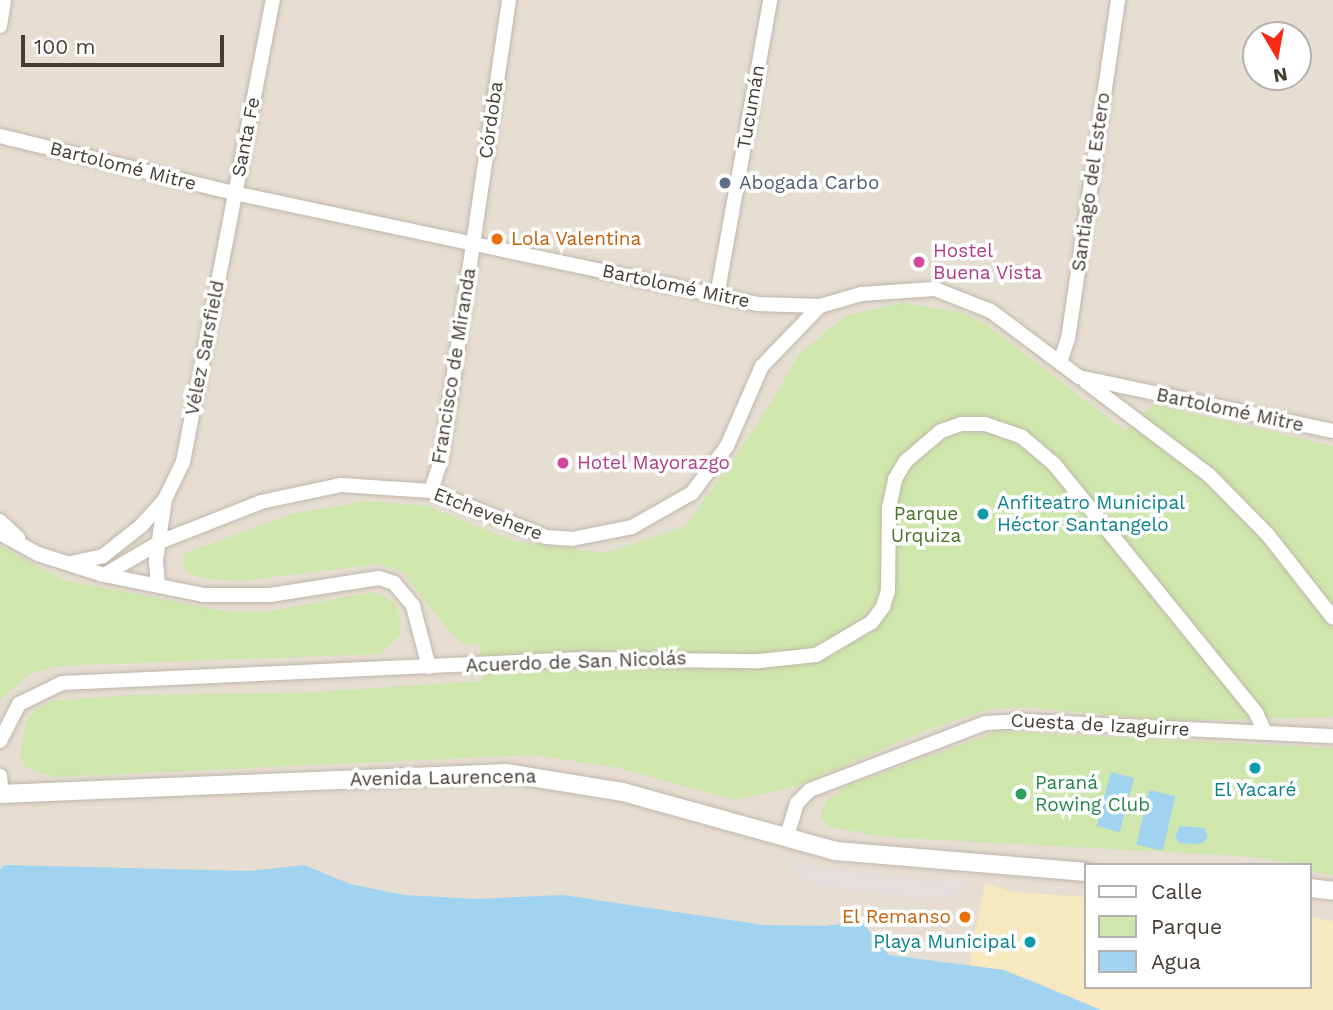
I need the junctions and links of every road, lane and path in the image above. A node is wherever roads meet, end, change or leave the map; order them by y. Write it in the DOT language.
graph roads {
  1 [pos="4,0"];
  2 [pos="274,0"];
  3 [pos="509,0"];
  4 [pos="770,0"];
  5 [pos="1118,0"];
  6 [pos="0,26"];
  7 [pos="0,136"];
  8 [pos="234,192"];
  9 [pos="474,240"];
  10 [pos="717,296"];
  11 [pos="820,306"];
  12 [pos="1060,362"];
  13 [pos="1079,377"];
  14 [pos="1333,431"];
  15 [pos="431,491"];
  16 [pos="165,499"];
  17 [pos="1,524"];
  18 [pos="162,541"];
  19 [pos="71,564"];
  20 [pos="104,575"];
  21 [pos="158,585"];
  22 [pos="1333,618"];
  23 [pos="429,667"];
  24 [pos="1265,732"];
  25 [pos="1333,736"];
  26 [pos="0,741"];
  27 [pos="1,788"];
  28 [pos="786,839"];
  29 [pos="1084,872"];
  30 [pos="1312,888"];
  31 [pos="1333,891"];
  1 -- 6 [label="street"];
  2 -- 8 [label="street, Santa Fe"];
  3 -- 9 [label="street, Córdoba"];
  4 -- 10 [label="street, Tucumán"];
  5 -- 12 [label="street, Santiago del Estero"];
  7 -- 8 [label="street, Bartolomé Mitre"];
  8 -- 9 [label="street, Bartolomé Mitre"];
  8 -- 16 [label="street, Vélez Sarsfield"];
  9 -- 10 [label="street, Bartolomé Mitre"];
  9 -- 15 [label="street, Francisco de Miranda"];
  10 -- 11 [label="street, Bartolomé Mitre"];
  11 -- 12 [label="street, Bartolomé Mitre"];
  11 -- 15 [label="street, Etchevehere"];
  12 -- 13 [label="street, Bartolomé Mitre"];
  13 -- 14 [label="street, Bartolomé Mitre"];
  13 -- 22 [label="street"];
  15 -- 18 [label="street, Etchevehere"];
  16 -- 18 [label="street, Vélez Sarsfield"];
  16 -- 19 [label="street, Vélez Sarsfield"];
  17 -- 19 [label="street"];
  18 -- 20 [label="street, Etchevehere"];
  18 -- 21 [label="street, Vélez Sarsfield"];
  19 -- 20 [label="street"];
  20 -- 21 [label="street"];
  21 -- 23 [label="street"];
  23 -- 24 [label="street, Acuerdo de San Nicolás"];
  23 -- 26 [label="street, Acuerdo de San Nicolás"];
  24 -- 25 [label="street, Cuesta de Izaguirre"];
  24 -- 28 [label="street, Cuesta de Izaguirre"];
  27 -- 28 [label="street, Avenida Laurencena"];
  28 -- 29 [label="street, Avenida Laurencena"];
  30 -- 31 [label="street"];
}
